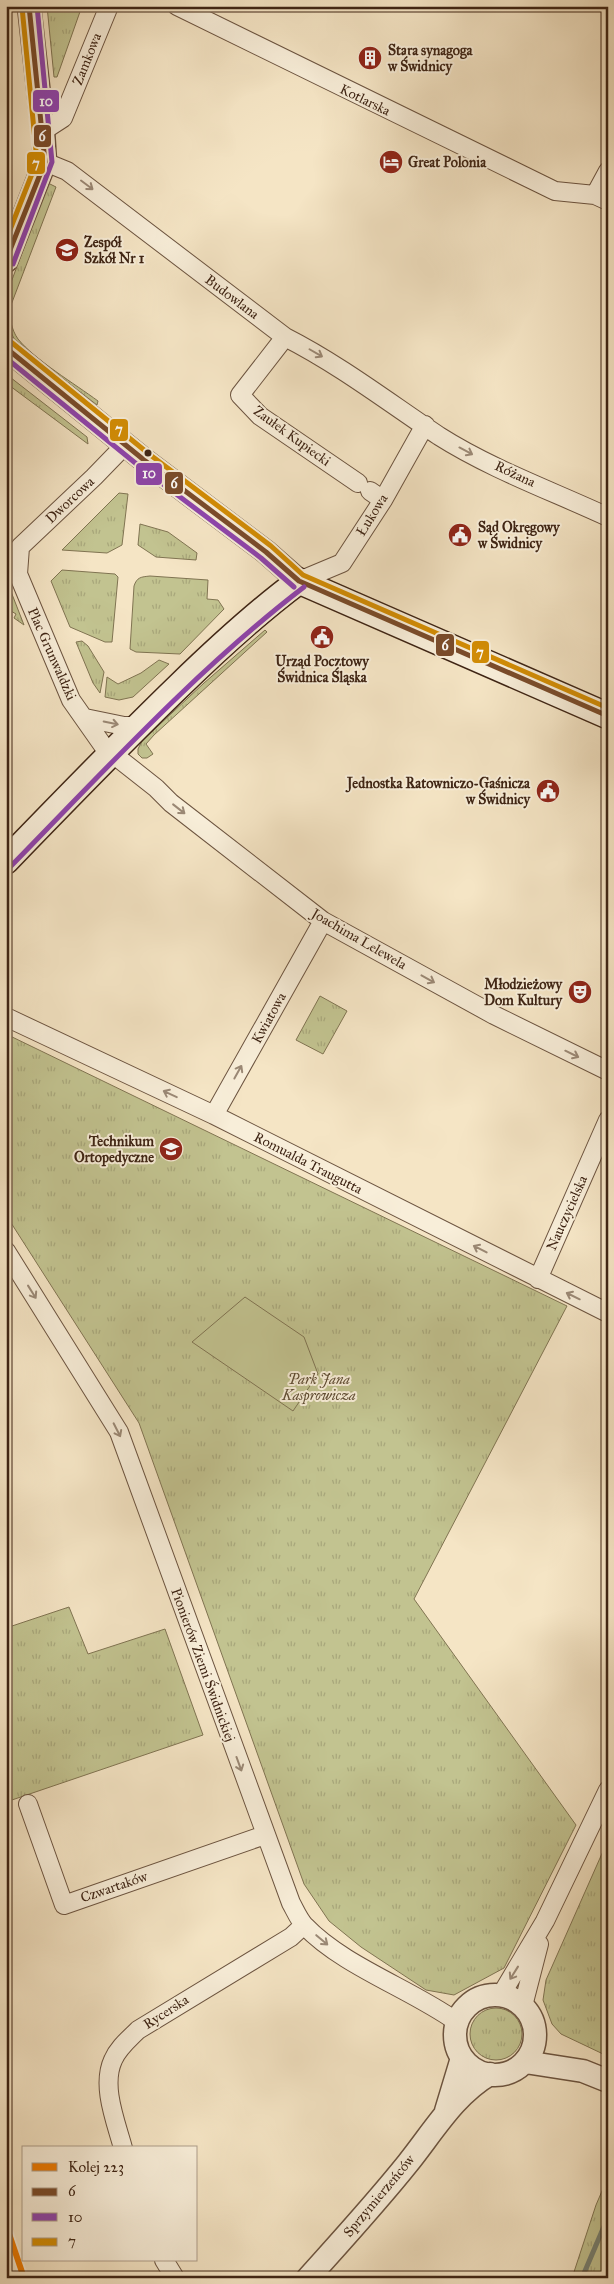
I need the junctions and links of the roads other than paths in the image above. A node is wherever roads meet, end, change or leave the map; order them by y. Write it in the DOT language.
graph roads {
  1 [pos="29,6"];
  2 [pos="109,6"];
  3 [pos="177,6"];
  4 [pos="44,131"];
  5 [pos="45,162"];
  6 [pos="608,171"];
  7 [pos="601,198"];
  8 [pos="6,261"];
  9 [pos="285,337"];
  10 [pos="6,348"];
  11 [pos="425,425"];
  12 [pos="126,444"];
  13 [pos="370,491"];
  14 [pos="608,517"];
  15 [pos="14,558"];
  16 [pos="299,581"];
  17 [pos="608,716"];
  18 [pos="85,718"];
  19 [pos="138,726"];
  20 [pos="111,752"];
  21 [pos="6,861"];
  22 [pos="324,921"];
  23 [pos="6,1017"];
  24 [pos="608,1071"];
  25 [pos="214,1115"];
  26 [pos="608,1120"];
  27 [pos="6,1250"];
  28 [pos="538,1279"];
  29 [pos="608,1313"];
  30 [pos="608,1790"];
  31 [pos="28,1804"];
  32 [pos="265,1835"];
  33 [pos="545,1921"];
  34 [pos="304,1925"];
  35 [pos="501,1995"];
  36 [pos="524,2006"];
  37 [pos="457,2022"];
  38 [pos="536,2038"];
  39 [pos="462,2058"];
  40 [pos="525,2062"];
  41 [pos="583,2072"];
  42 [pos="490,2074"];
  43 [pos="608,2081"];
  44 [pos="446,2111"];
  45 [pos="122,2146"];
  46 [pos="165,2262"];
  47 [pos="175,2278"];
  48 [pos="308,2278"];
  1 -- 4 [label="street"];
  2 -- 4 [label="street, Zamkowa"];
  3 -- 7 [label="street, Kotlarska"];
  4 -- 5 [label="street"];
  5 -- 8 [label="street"];
  5 -- 9 [label="street, Budowlana, one-way"];
  6 -- 7 [label="street"];
  9 -- 11 [label="street, Budowlana, one-way"];
  9 -- 13 [label="street, Zaułek Kupiecki"];
  10 -- 12 [label="street"];
  11 -- 13 [label="street, Łukowa"];
  11 -- 14 [label="street, Różana, one-way"];
  12 -- 15 [label="street, Dworcowa"];
  12 -- 16 [label="street"];
  13 -- 16 [label="street, Łukowa"];
  15 -- 18 [label="street, Plac Grunwaldzki"];
  16 -- 17 [label="main road"];
  16 -- 19 [label="main road"];
  18 -- 19 [label="street, one-way"];
  18 -- 20 [label="street, Plac Grunwaldzki"];
  19 -- 20 [label="main road"];
  20 -- 21 [label="main road"];
  20 -- 22 [label="street, Joachima Lelewela, one-way"];
  22 -- 24 [label="street, Joachima Lelewela, one-way"];
  25 -- 22 [label="street, Kwiatowa, one-way"];
  25 -- 23 [label="street, Romualda Traugutta, one-way"];
  28 -- 25 [label="street, Romualda Traugutta, one-way"];
  26 -- 28 [label="street, Nauczycielska"];
  27 -- 32 [label="street, Pionierów Ziemi Świdnickiej, one-way"];
  29 -- 28 [label="street, Romualda Traugutta, one-way"];
  30 -- 33 [label="street"];
  31 -- 32 [label="street, Czwartaków"];
  32 -- 34 [label="street, Pionierów Ziemi Świdnickiej"];
  33 -- 35 [label="street, one-way"];
  33 -- 36 [label="street"];
  34 -- 37 [label="street, Pionierów Ziemi Świdnickiej, one-way"];
  34 -- 45 [label="street, Rycerska"];
  35 -- 36 [label="street"];
  35 -- 37 [label="street"];
  36 -- 38 [label="street"];
  37 -- 39 [label="street"];
  38 -- 40 [label="street"];
  38 -- 41 [label="street"];
  39 -- 42 [label="street"];
  39 -- 44 [label="street, Sprzymierzeńców"];
  40 -- 41 [label="street"];
  40 -- 42 [label="street"];
  41 -- 43 [label="street"];
  42 -- 44 [label="street, Sprzymierzeńców"];
  44 -- 48 [label="street, Sprzymierzeńców"];
  46 -- 47 [label="street"];
}
